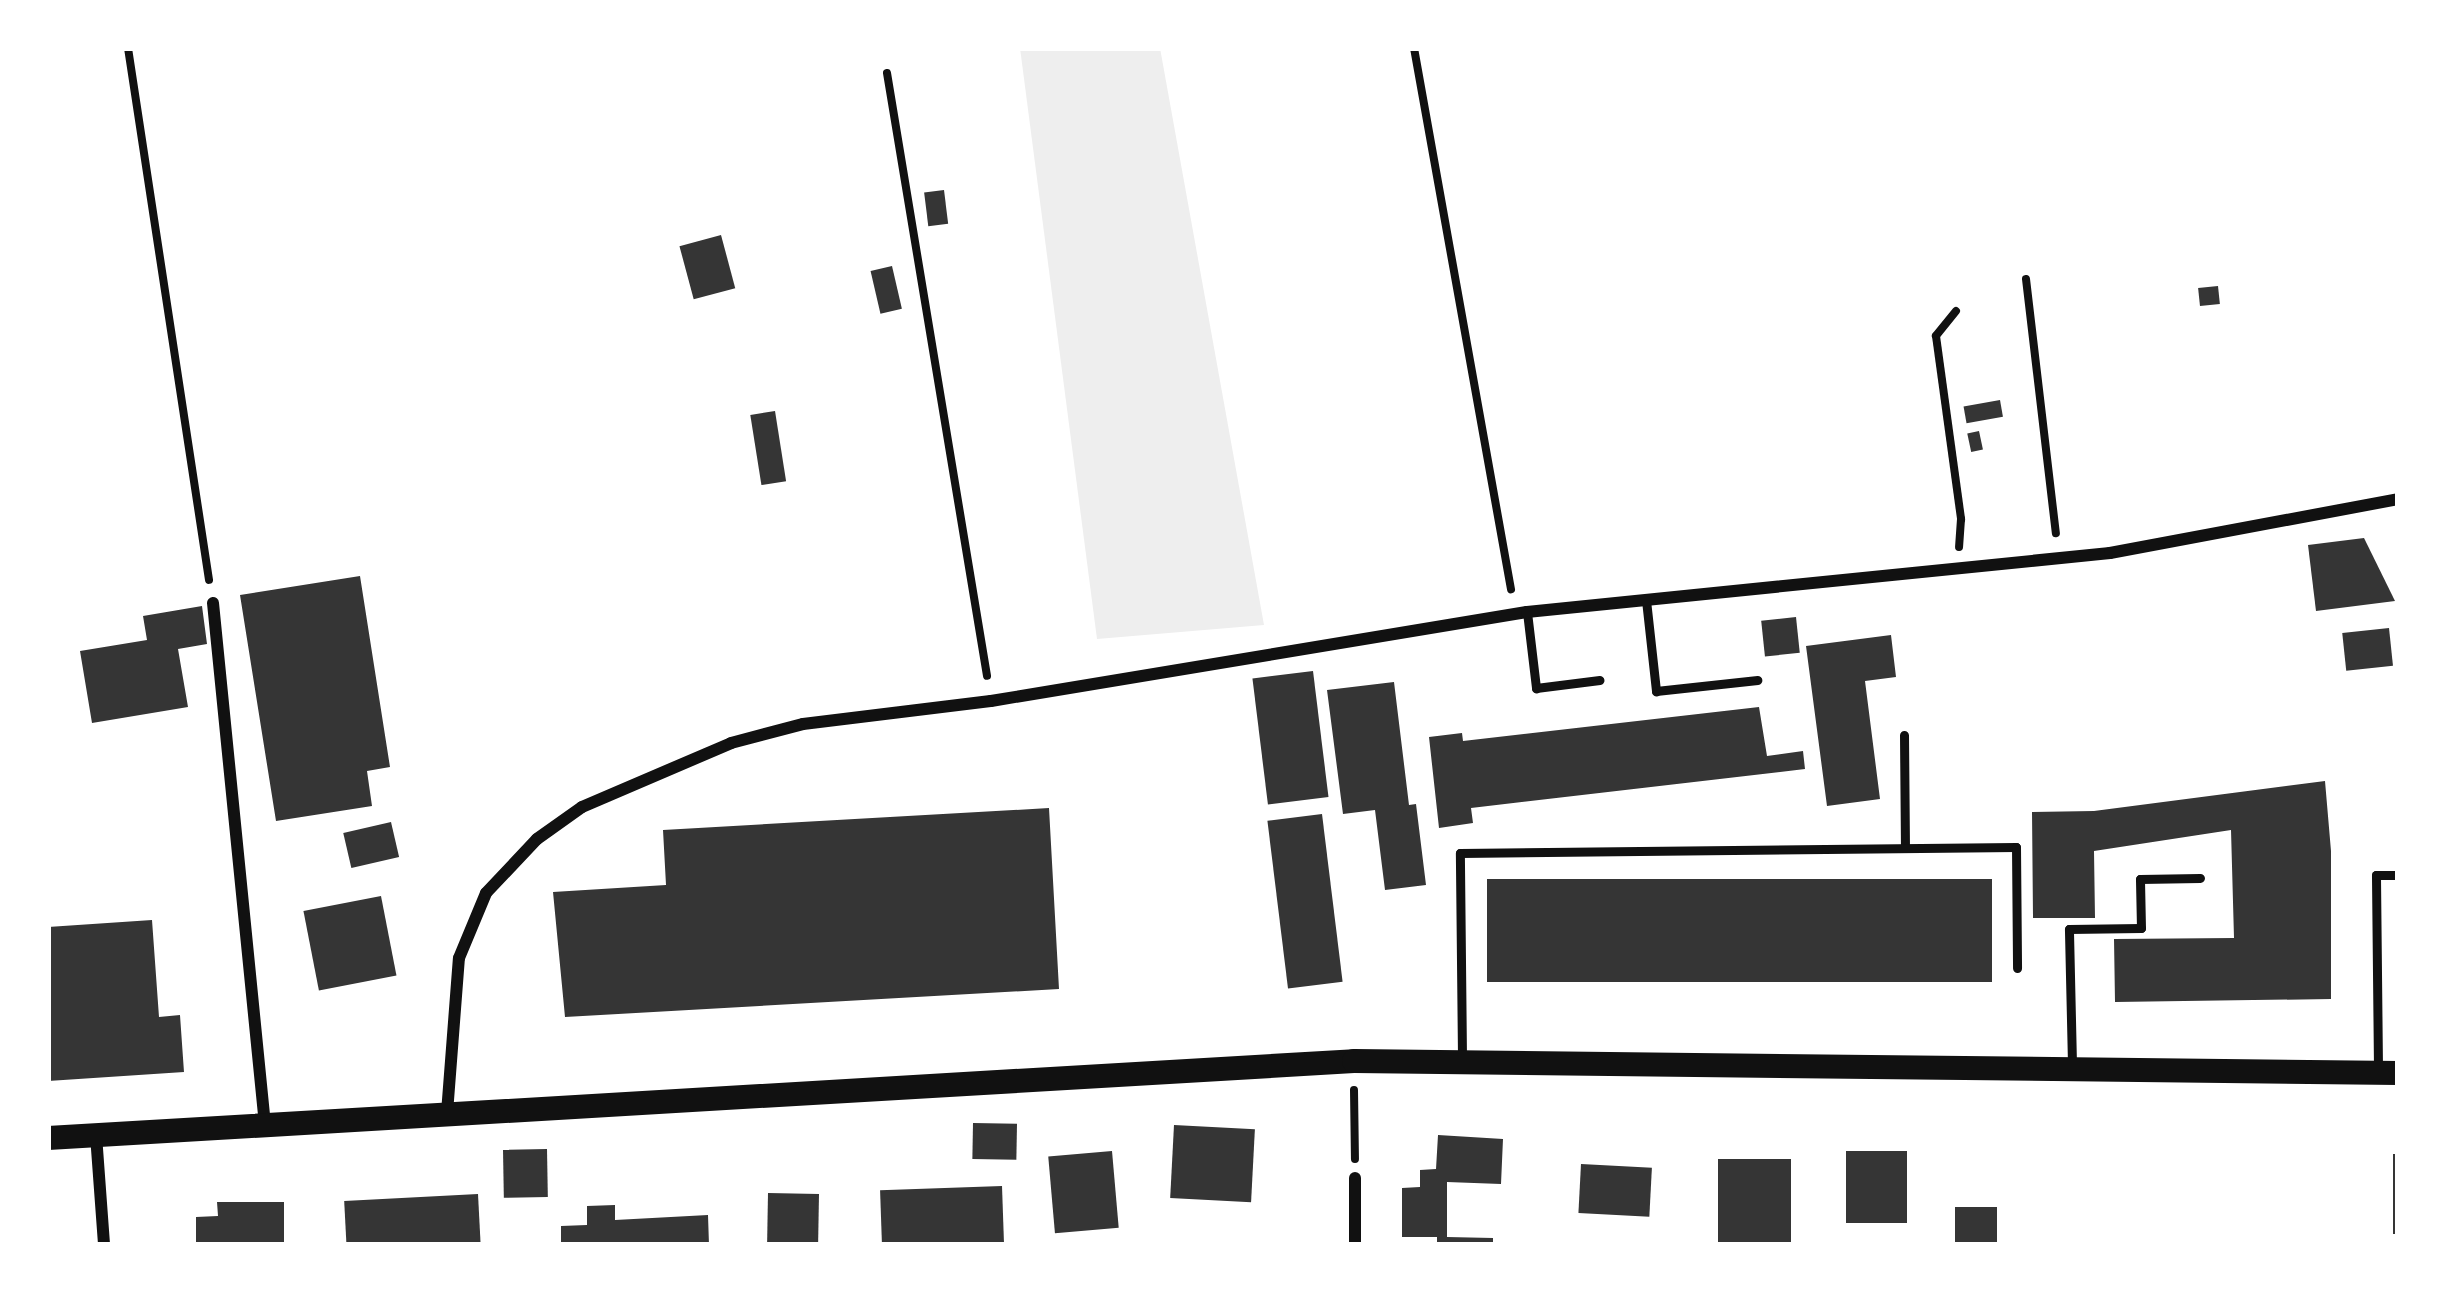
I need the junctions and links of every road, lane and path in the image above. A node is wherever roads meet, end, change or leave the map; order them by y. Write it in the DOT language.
graph roads {
  1 [pos="128,48"];
  2 [pos="1414,48"];
  3 [pos="886,74"];
  4 [pos="2026,278"];
  5 [pos="1956,311"];
  6 [pos="2398,500"];
  7 [pos="2059,558"];
  8 [pos="1947,569"];
  9 [pos="1646,600"];
  10 [pos="213,603"];
  11 [pos="1522,613"];
  12 [pos="1600,680"];
  13 [pos="1757,680"];
  14 [pos="991,701"];
  15 [pos="1904,735"];
  16 [pos="1905,848"];
  17 [pos="2398,875"];
  18 [pos="2200,878"];
  19 [pos="2017,968"];
  20 [pos="1354,1061"];
  21 [pos="1462,1062"];
  22 [pos="2072,1070"];
  23 [pos="2388,1073"];
  24 [pos="447,1113"];
  25 [pos="266,1125"];
  26 [pos="96,1136"];
  27 [pos="48,1138"];
  28 [pos="1355,1178"];
  29 [pos="104,1245"];
  30 [pos="1355,1245"];
  1 -- 10 [label="path"];
  2 -- 11 [label="path"];
  3 -- 14 [label="path"];
  4 -- 7 [label="path"];
  5 -- 8 [label="path"];
  6 -- 7 [label="street"];
  7 -- 8 [label="street"];
  8 -- 9 [label="street"];
  9 -- 11 [label="street"];
  9 -- 13 [label="lane"];
  10 -- 25 [label="street"];
  11 -- 12 [label="lane"];
  11 -- 14 [label="street"];
  14 -- 24 [label="street"];
  15 -- 16 [label="lane"];
  16 -- 19 [label="lane"];
  16 -- 21 [label="lane"];
  17 -- 23 [label="lane"];
  18 -- 22 [label="lane"];
  20 -- 21 [label="main road"];
  20 -- 24 [label="main road"];
  20 -- 28 [label="path"];
  21 -- 22 [label="main road"];
  22 -- 23 [label="main road"];
  24 -- 25 [label="main road"];
  25 -- 26 [label="main road"];
  26 -- 27 [label="main road"];
  26 -- 29 [label="street"];
  28 -- 30 [label="street"];
}
